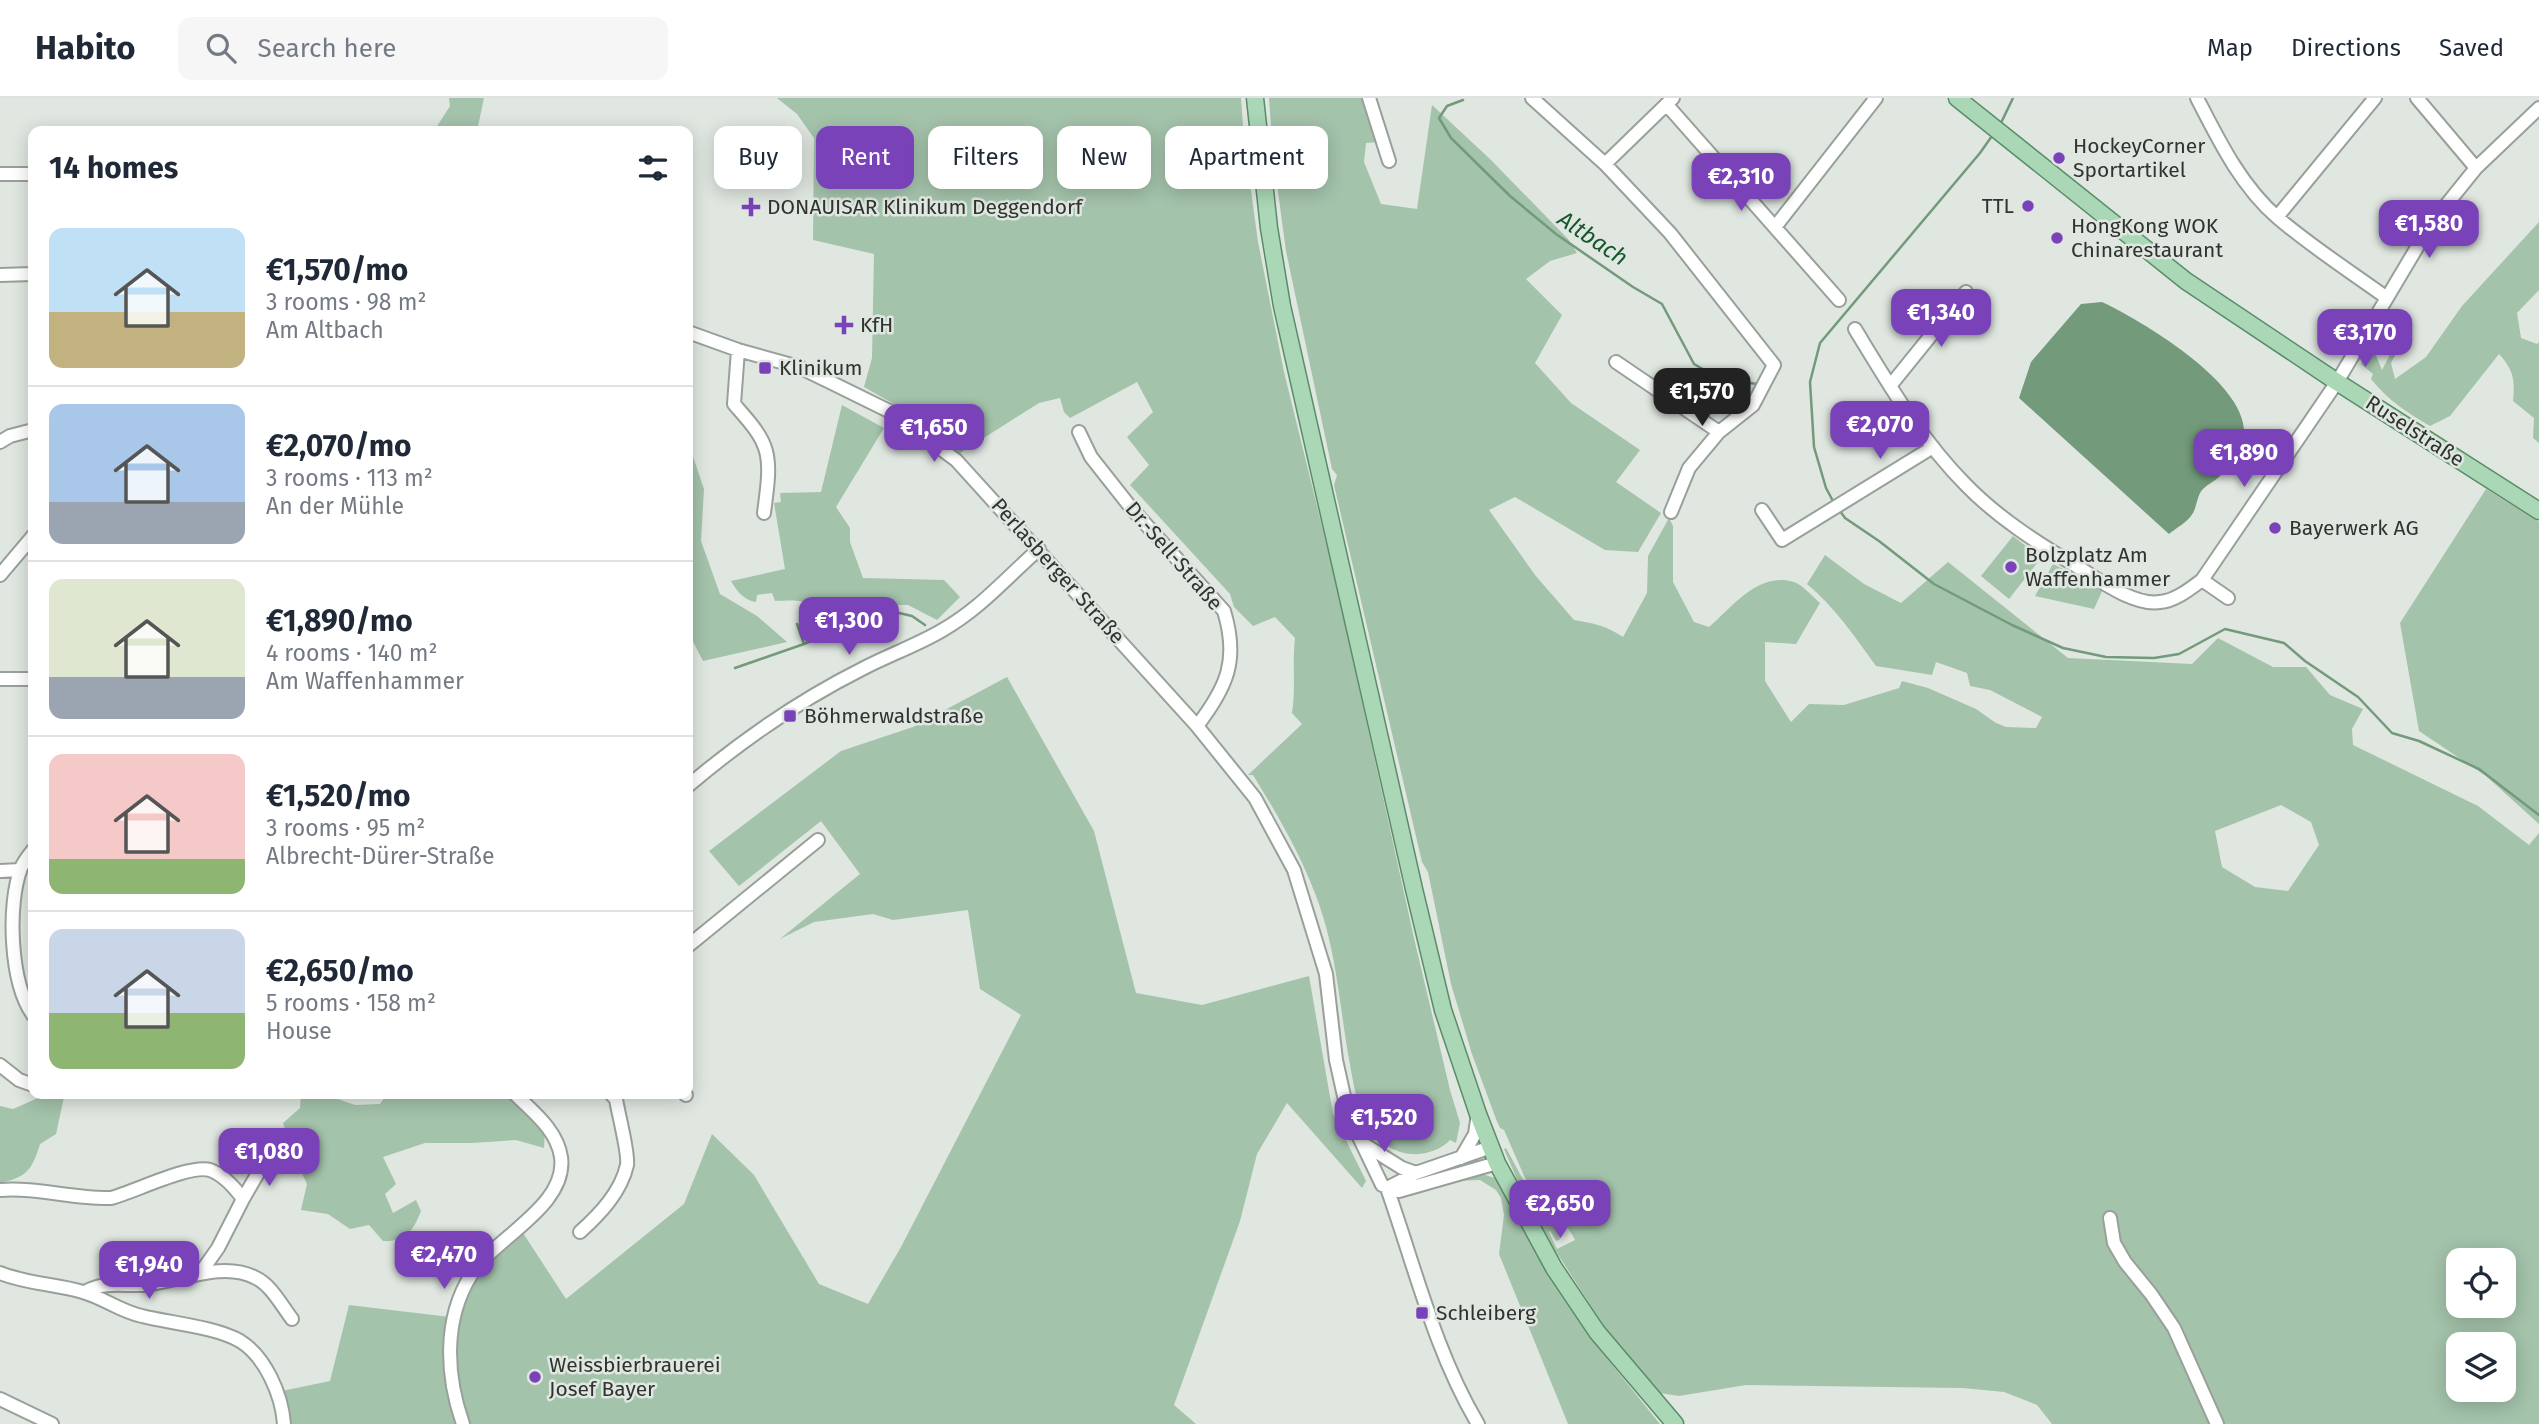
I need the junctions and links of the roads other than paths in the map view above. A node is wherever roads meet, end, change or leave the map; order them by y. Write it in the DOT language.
graph roads {
  1 [pos="1255,98"];
  2 [pos="1369,98"];
  3 [pos="1532,98"];
  4 [pos="1876,98"];
  5 [pos="1956,98"];
  6 [pos="2197,98"];
  7 [pos="2375,98"];
  8 [pos="2417,98"];
  9 [pos="1670,101"];
  10 [pos="2539,108"];
  11 [pos="1389,161"];
  12 [pos="1605,164"];
  13 [pos="2476,169"];
  14 [pos="0,174"];
  15 [pos="28,174"];
  16 [pos="2277,217"];
  17 [pos="1775,226"];
  18 [pos="28,274"];
  19 [pos="0,275"];
  20 [pos="1966,292"];
  21 [pos="2387,298"];
  22 [pos="1839,300"];
  23 [pos="1855,329"];
  24 [pos="693,334"];
  25 [pos="738,351"];
  26 [pos="1616,362"];
  27 [pos="2337,382"];
  28 [pos="1891,386"];
  29 [pos="28,431"];
  30 [pos="1079,432"];
  31 [pos="1719,432"];
  32 [pos="0,442"];
  33 [pos="1933,447"];
  34 [pos="1762,510"];
  35 [pos="2539,511"];
  36 [pos="1671,512"];
  37 [pos="764,513"];
  38 [pos="28,542"];
  39 [pos="1039,549"];
  40 [pos="0,575"];
  41 [pos="2202,580"];
  42 [pos="2228,598"];
  43 [pos="0,679"];
  44 [pos="28,679"];
  45 [pos="1197,726"];
  46 [pos="693,782"];
  47 [pos="818,841"];
  48 [pos="28,858"];
  49 [pos="20,870"];
  50 [pos="0,871"];
  51 [pos="693,942"];
  52 [pos="28,1005"];
  53 [pos="0,1065"];
  54 [pos="28,1083"];
  55 [pos="520,1099"];
  56 [pos="615,1099"];
  57 [pos="1478,1114"];
  58 [pos="1360,1141"];
  59 [pos="1490,1147"];
  60 [pos="1460,1159"];
  61 [pos="265,1161"];
  62 [pos="1497,1163"];
  63 [pos="1416,1173"];
  64 [pos="1387,1188"];
  65 [pos="0,1190"];
  66 [pos="243,1199"];
  67 [pos="2110,1218"];
  68 [pos="580,1233"];
  69 [pos="201,1272"];
  70 [pos="0,1273"];
  71 [pos="85,1292"];
  72 [pos="292,1319"];
  73 [pos="0,1399"];
  74 [pos="52,1424"];
  75 [pos="284,1424"];
  76 [pos="463,1424"];
  77 [pos="1478,1424"];
  78 [pos="1675,1424"];
  79 [pos="2217,1424"];
  1 -- 57 [label="main road"];
  2 -- 11 [label="street"];
  3 -- 12 [label="street"];
  4 -- 17 [label="street"];
  5 -- 27 [label="main road, Ruselstraße"];
  6 -- 16 [label="street"];
  7 -- 16 [label="street"];
  8 -- 13 [label="street"];
  9 -- 12 [label="street"];
  9 -- 17 [label="street"];
  10 -- 13 [label="street"];
  12 -- 31 [label="street"];
  13 -- 21 [label="street"];
  14 -- 15 [label="street"];
  16 -- 21 [label="street"];
  17 -- 22 [label="street"];
  18 -- 19 [label="street"];
  20 -- 28 [label="street"];
  21 -- 27 [label="street"];
  23 -- 28 [label="street"];
  24 -- 25 [label="street, Perlasberger Straße"];
  25 -- 37 [label="street"];
  25 -- 39 [label="street, Perlasberger Straße"];
  26 -- 31 [label="street"];
  27 -- 35 [label="main road, Ruselstraße"];
  27 -- 41 [label="street"];
  28 -- 33 [label="street"];
  29 -- 32 [label="street"];
  30 -- 45 [label="street, Dr.-Sell-Straße"];
  31 -- 36 [label="street"];
  33 -- 34 [label="street"];
  33 -- 41 [label="street"];
  38 -- 40 [label="street"];
  39 -- 45 [label="street, Perlasberger Straße"];
  39 -- 46 [label="street"];
  41 -- 42 [label="street"];
  43 -- 44 [label="street"];
  45 -- 58 [label="street, Perlasberger Straße"];
  47 -- 51 [label="street"];
  48 -- 49 [label="street"];
  49 -- 50 [label="street"];
  49 -- 52 [label="street"];
  53 -- 54 [label="street"];
  55 -- 76 [label="street"];
  56 -- 68 [label="street"];
  57 -- 59 [label="main road"];
  57 -- 60 [label="street"];
  58 -- 63 [label="street"];
  58 -- 64 [label="street, Perlasberger Straße"];
  59 -- 60 [label="street"];
  59 -- 62 [label="main road"];
  60 -- 63 [label="street"];
  61 -- 66 [label="street"];
  62 -- 64 [label="street"];
  62 -- 78 [label="main road"];
  63 -- 64 [label="street"];
  64 -- 77 [label="street, Perlasberger Straße"];
  65 -- 66 [label="street"];
  66 -- 69 [label="street"];
  67 -- 79 [label="street"];
  69 -- 71 [label="street"];
  69 -- 72 [label="street"];
  70 -- 71 [label="street"];
  71 -- 75 [label="street"];
  73 -- 74 [label="street"];
}
